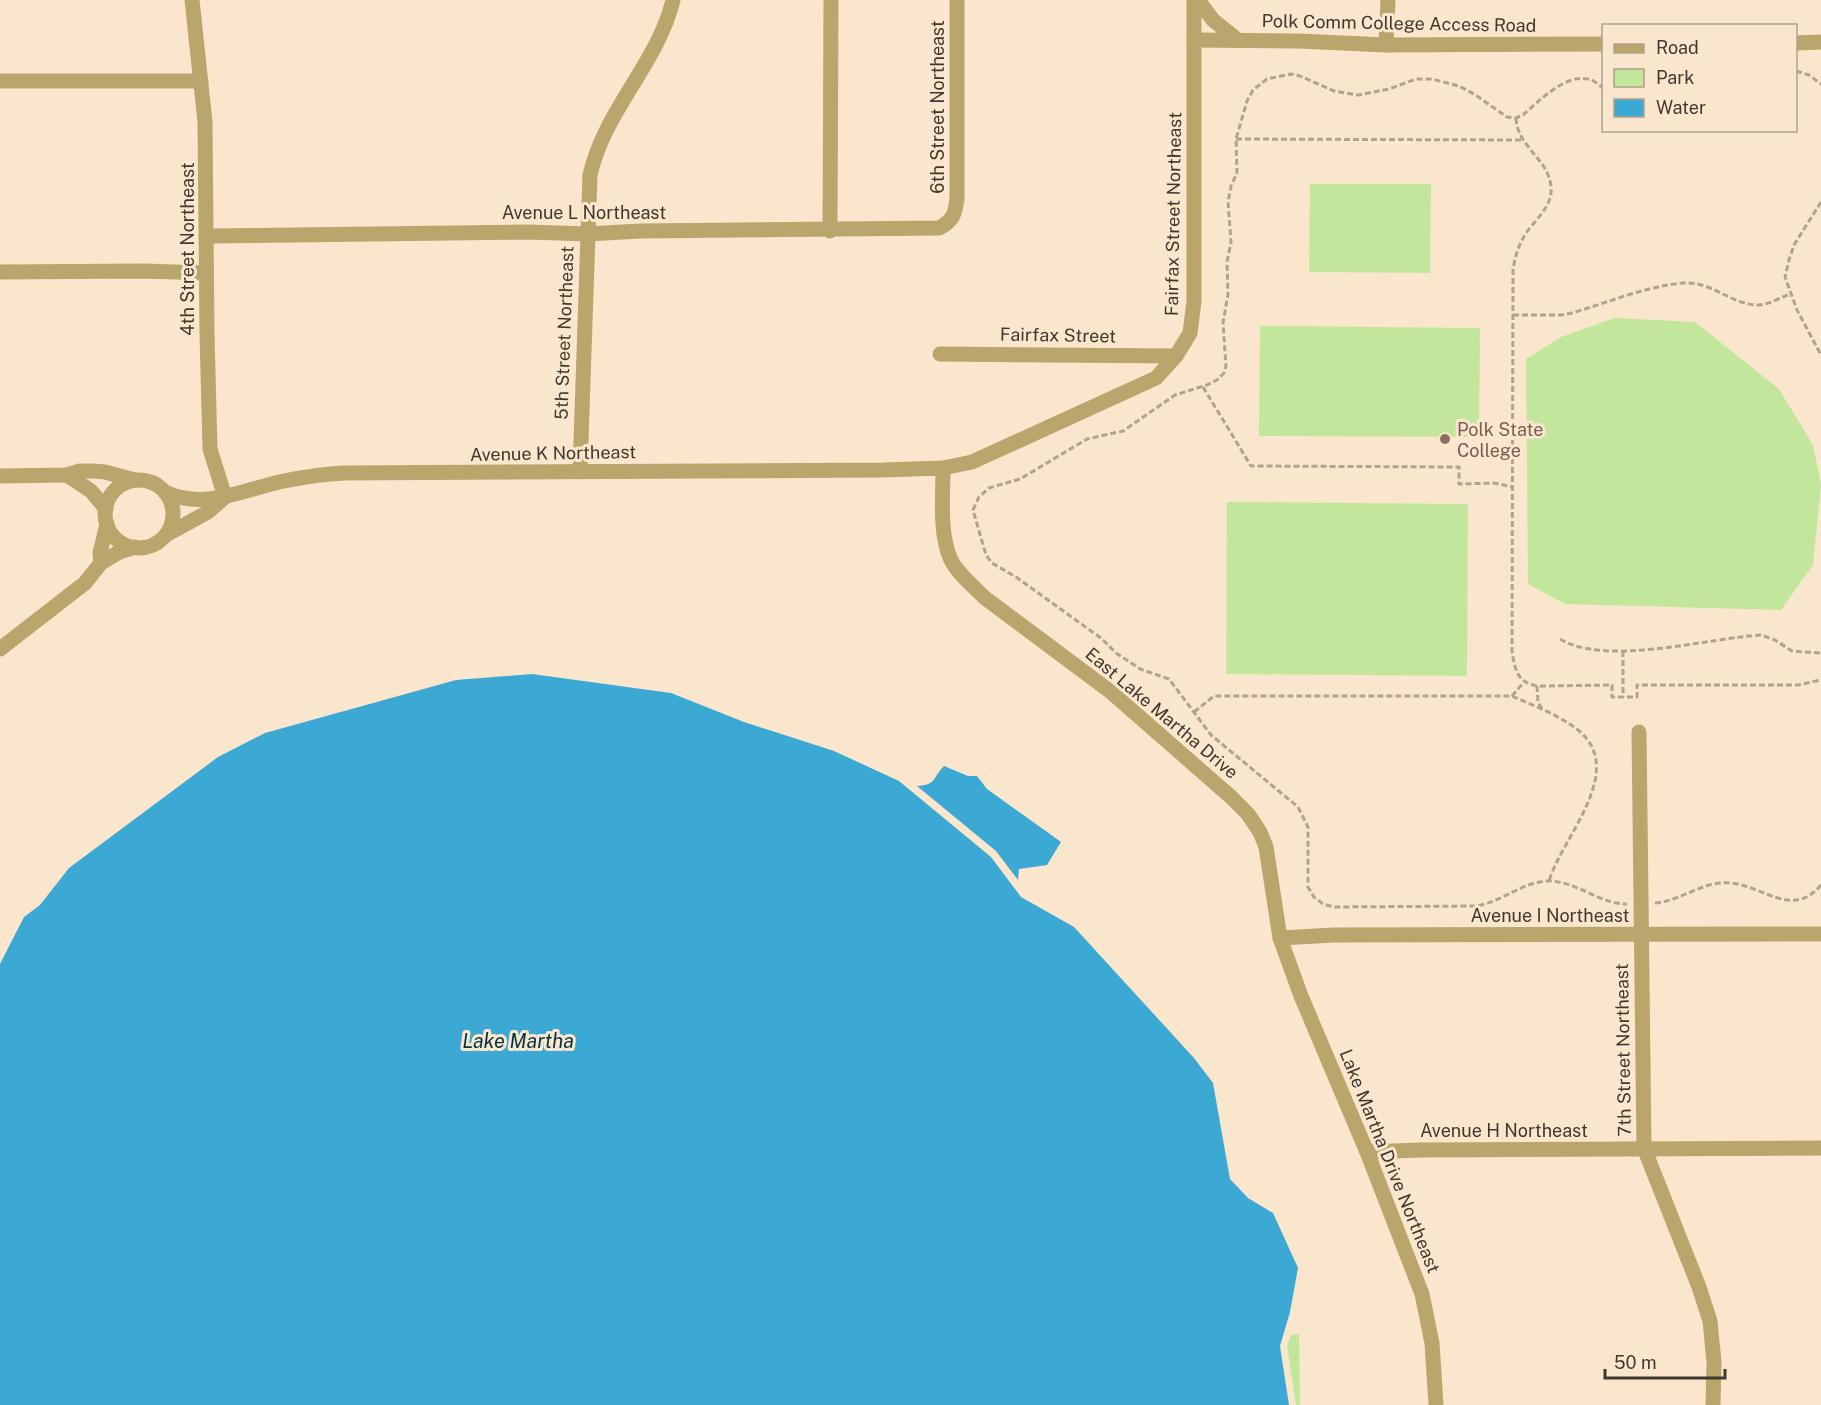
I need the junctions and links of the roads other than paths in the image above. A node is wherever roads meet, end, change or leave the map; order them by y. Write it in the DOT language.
graph roads {
  1 [pos="192,0"];
  2 [pos="673,0"];
  3 [pos="831,0"];
  4 [pos="957,0"];
  5 [pos="1196,0"];
  6 [pos="1388,0"];
  7 [pos="1194,40"];
  8 [pos="1238,40"];
  9 [pos="1821,42"];
  10 [pos="1797,43"];
  11 [pos="1602,44"];
  12 [pos="1386,45"];
  13 [pos="0,81"];
  14 [pos="201,81"];
  15 [pos="956,213"];
  16 [pos="830,231"];
  17 [pos="587,234"];
  18 [pos="206,236"];
  19 [pos="0,272"];
  20 [pos="206,273"];
  21 [pos="940,354"];
  22 [pos="1176,356"];
  23 [pos="943,468"];
  24 [pos="884,470"];
  25 [pos="580,471"];
  26 [pos="67,475"];
  27 [pos="0,476"];
  28 [pos="135,480"];
  29 [pos="167,493"];
  30 [pos="225,497"];
  31 [pos="106,517"];
  32 [pos="166,535"];
  33 [pos="135,547"];
  34 [pos="101,563"];
  35 [pos="0,649"];
  36 [pos="1639,732"];
  37 [pos="1642,934"];
  38 [pos="1821,934"];
  39 [pos="1280,938"];
  40 [pos="1644,1148"];
  41 [pos="1821,1148"];
  42 [pos="1367,1152"];
  43 [pos="1436,1405"];
  44 [pos="1713,1405"];
  1 -- 14 [label="street, 4th Street Northeast"];
  2 -- 17 [label="street, 5th Street Northeast"];
  3 -- 16 [label="street"];
  4 -- 15 [label="street, 6th Street Northeast"];
  5 -- 7 [label="street, Fairfax Street Northeast"];
  5 -- 8 [label="street"];
  6 -- 12 [label="street"];
  7 -- 8 [label="street, Polk Comm College Access Road"];
  7 -- 22 [label="street, Fairfax Street Northeast"];
  8 -- 12 [label="street, Polk Comm College Access Road"];
  9 -- 10 [label="street"];
  11 -- 12 [label="street, Polk Comm College Access Road"];
  13 -- 14 [label="street"];
  14 -- 18 [label="street, 4th Street Northeast"];
  15 -- 16 [label="street, Avenue L Northeast"];
  16 -- 17 [label="street, Avenue L Northeast"];
  17 -- 18 [label="street, Avenue L Northeast"];
  17 -- 25 [label="street, 5th Street Northeast"];
  18 -- 20 [label="street, 4th Street Northeast"];
  19 -- 20 [label="street"];
  20 -- 30 [label="street, 4th Street Northeast"];
  21 -- 22 [label="street, Fairfax Street"];
  22 -- 23 [label="street, Fairfax Street Northeast"];
  23 -- 24 [label="street, Fairfax Street Northeast"];
  23 -- 39 [label="street, East Lake Martha Drive"];
  24 -- 25 [label="street, Avenue K Northeast"];
  25 -- 30 [label="street, Avenue K Northeast"];
  26 -- 27 [label="street"];
  26 -- 28 [label="street"];
  26 -- 31 [label="street"];
  28 -- 29 [label="street"];
  28 -- 31 [label="street"];
  29 -- 30 [label="street, Avenue K Northeast"];
  29 -- 32 [label="street"];
  30 -- 32 [label="street, Avenue K Northeast"];
  31 -- 33 [label="street"];
  31 -- 34 [label="street"];
  32 -- 33 [label="street"];
  33 -- 34 [label="street"];
  34 -- 35 [label="street"];
  36 -- 37 [label="street, 7th Street Northeast"];
  37 -- 38 [label="street, Avenue I Northeast"];
  37 -- 39 [label="street, Avenue I Northeast"];
  37 -- 40 [label="street, 7th Street Northeast"];
  39 -- 42 [label="street, Lake Martha Drive Northeast"];
  40 -- 41 [label="street, Avenue H Northeast"];
  40 -- 42 [label="street, Avenue H Northeast"];
  40 -- 44 [label="street, 7th Street Northeast"];
  42 -- 43 [label="street, Lake Martha Drive Northeast"];
}
